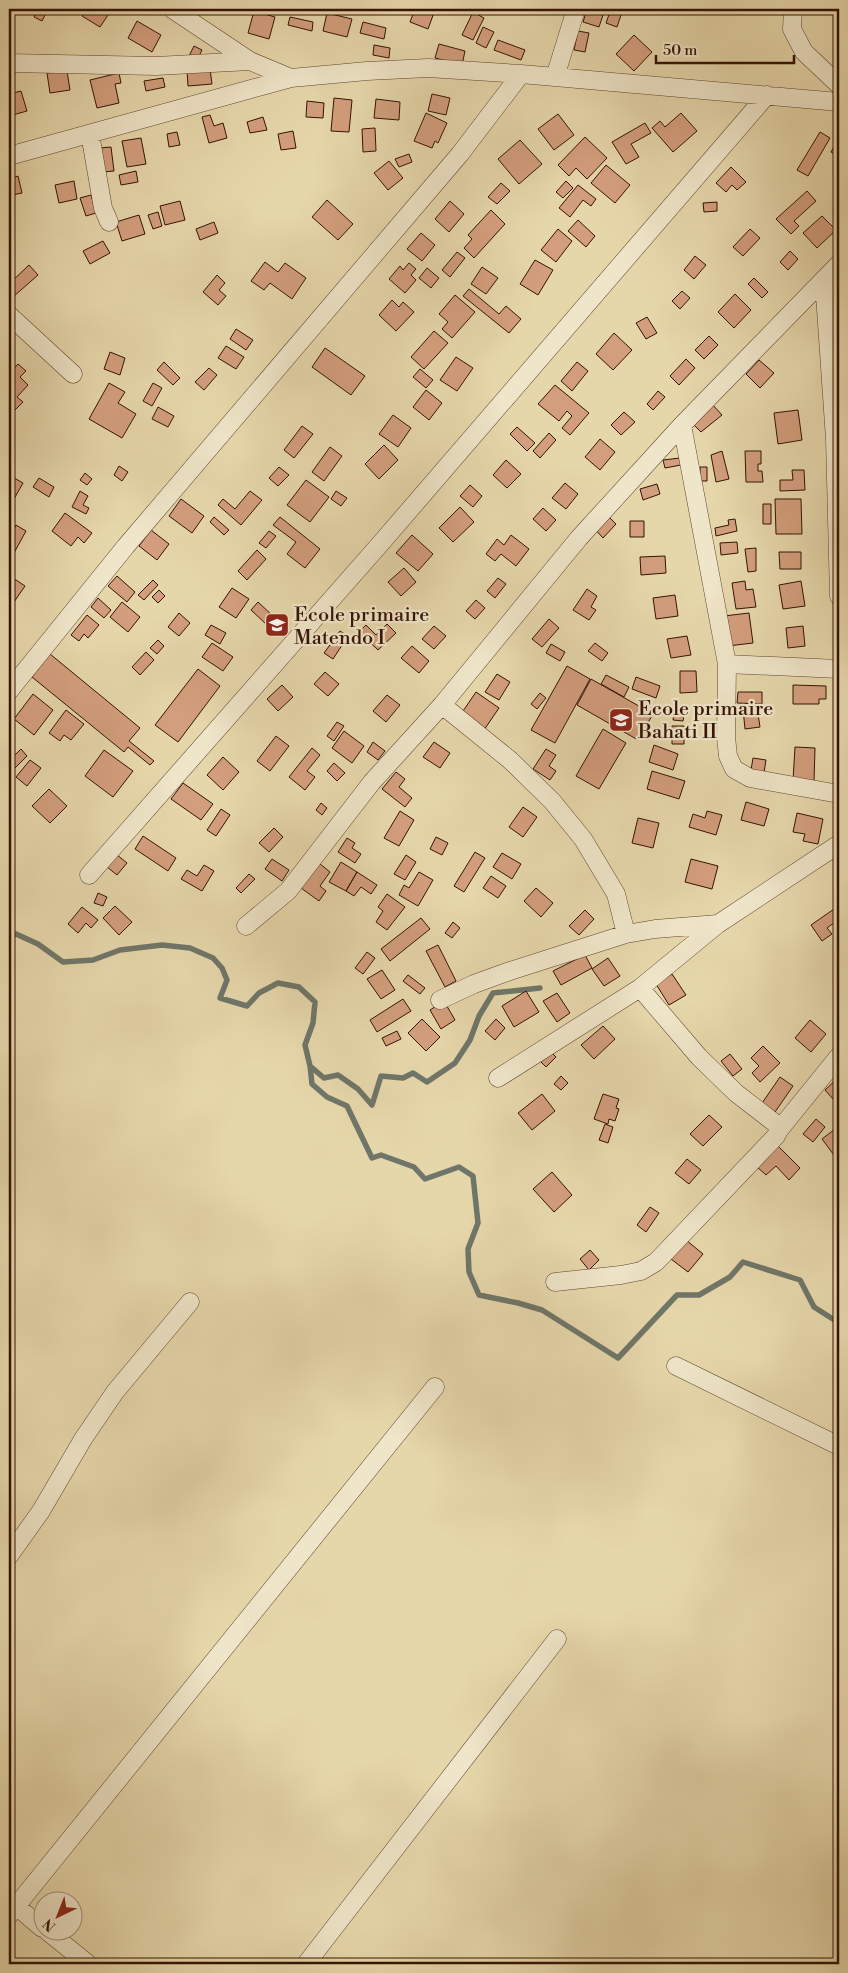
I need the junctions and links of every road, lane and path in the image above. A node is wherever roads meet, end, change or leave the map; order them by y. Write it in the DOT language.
graph roads {
  1 [pos="172,9"];
  2 [pos="576,9"];
  3 [pos="793,9"];
  4 [pos="250,61"];
  5 [pos="9,63"];
  6 [pos="521,74"];
  7 [pos="555,77"];
  8 [pos="291,78"];
  9 [pos="839,85"];
  10 [pos="767,95"];
  11 [pos="839,102"];
  12 [pos="90,134"];
  13 [pos="9,156"];
  14 [pos="109,222"];
  15 [pos="839,264"];
  16 [pos="824,280"];
  17 [pos="9,315"];
  18 [pos="73,374"];
  19 [pos="682,425"];
  20 [pos="839,596"];
  21 [pos="727,664"];
  22 [pos="839,669"];
  23 [pos="9,692"];
  24 [pos="442,705"];
  25 [pos="839,794"];
  26 [pos="839,844"];
  27 [pos="89,875"];
  28 [pos="718,924"];
  29 [pos="246,926"];
  30 [pos="626,934"];
  31 [pos="640,988"];
  32 [pos="440,1000"];
  33 [pos="839,1056"];
  34 [pos="498,1078"];
  35 [pos="779,1130"];
  36 [pos="555,1282"];
  37 [pos="190,1302"];
  38 [pos="676,1366"];
  39 [pos="434,1387"];
  40 [pos="839,1446"];
  41 [pos="9,1556"];
  42 [pos="558,1639"];
  43 [pos="11,1907"];
  44 [pos="32,1921"];
  45 [pos="58,1940"];
  46 [pos="88,1964"];
  47 [pos="306,1964"];
  1 -- 4 [label="street"];
  2 -- 7 [label="street"];
  3 -- 9 [label="street"];
  4 -- 5 [label="street"];
  4 -- 8 [label="street"];
  6 -- 7 [label="street"];
  6 -- 8 [label="street"];
  6 -- 23 [label="street"];
  7 -- 10 [label="street"];
  8 -- 12 [label="street"];
  10 -- 11 [label="street"];
  10 -- 27 [label="street"];
  12 -- 13 [label="street"];
  12 -- 14 [label="street"];
  15 -- 16 [label="street"];
  16 -- 19 [label="street"];
  16 -- 20 [label="street"];
  17 -- 18 [label="street"];
  19 -- 21 [label="street"];
  19 -- 24 [label="street"];
  21 -- 22 [label="street"];
  21 -- 25 [label="street"];
  24 -- 29 [label="street"];
  24 -- 30 [label="street"];
  26 -- 28 [label="street"];
  28 -- 30 [label="street"];
  28 -- 31 [label="street"];
  30 -- 32 [label="street"];
  31 -- 34 [label="street"];
  31 -- 35 [label="street"];
  33 -- 35 [label="street"];
  35 -- 36 [label="street"];
  37 -- 41 [label="street"];
  38 -- 40 [label="street"];
  39 -- 43 [label="street"];
  42 -- 47 [label="street"];
  43 -- 44 [label="street"];
  45 -- 46 [label="street"];
}
